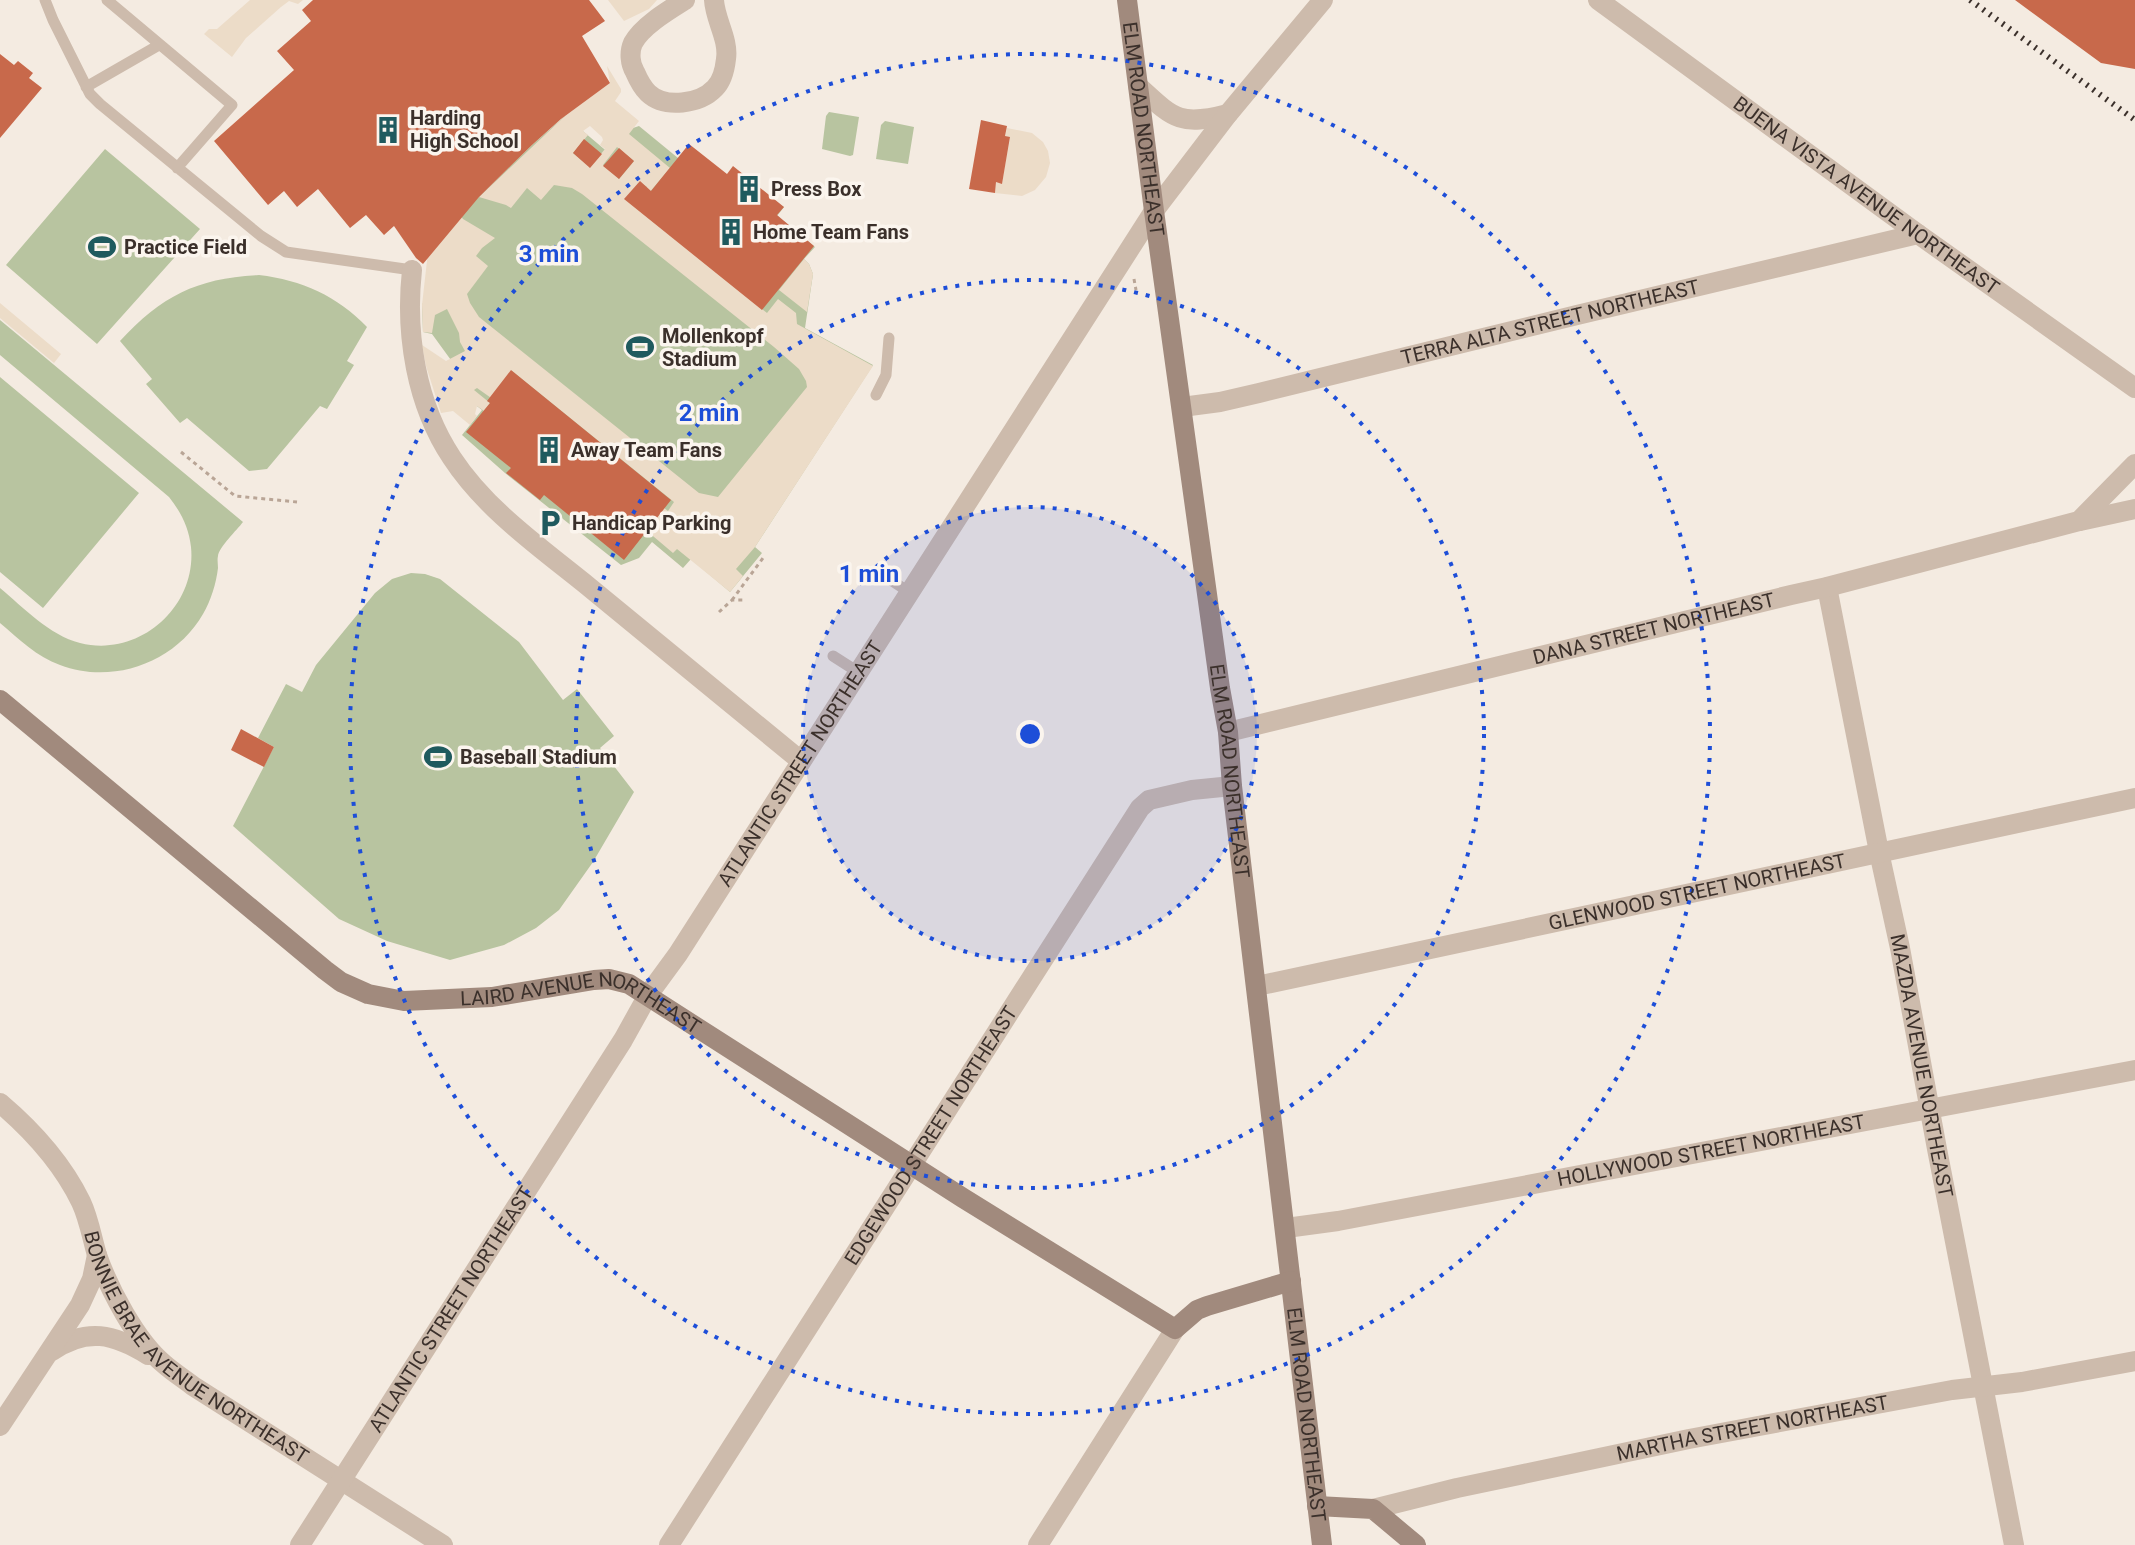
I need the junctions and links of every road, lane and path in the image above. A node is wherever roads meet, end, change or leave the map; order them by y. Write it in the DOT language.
graph roads {
  1 [pos="45,0"];
  2 [pos="107,0"];
  3 [pos="685,0"];
  4 [pos="714,0"];
  5 [pos="1127,0"];
  6 [pos="1323,0"];
  7 [pos="1598,0"];
  8 [pos="159,45"];
  9 [pos="1138,86"];
  10 [pos="86,87"];
  11 [pos="1228,114"];
  12 [pos="177,168"];
  13 [pos="1154,211"];
  14 [pos="1918,234"];
  15 [pos="412,270"];
  16 [pos="1142,276"];
  17 [pos="1136,290"];
  18 [pos="889,338"];
  19 [pos="2135,388"];
  20 [pos="876,395"];
  21 [pos="1182,407"];
  22 [pos="181,452"];
  23 [pos="2135,464"];
  24 [pos="297,502"];
  25 [pos="2135,509"];
  26 [pos="2079,521"];
  27 [pos="763,558"];
  28 [pos="883,575"];
  29 [pos="1827,587"];
  30 [pos="909,592"];
  31 [pos="732,600"];
  32 [pos="744,600"];
  33 [pos="719,612"];
  34 [pos="833,656"];
  35 [pos="858,672"];
  36 [pos="0,700"];
  37 [pos="1228,732"];
  38 [pos="801,761"];
  39 [pos="1232,786"];
  40 [pos="2135,798"];
  41 [pos="1879,852"];
  42 [pos="1257,986"];
  43 [pos="648,995"];
  44 [pos="2135,1070"];
  45 [pos="0,1103"];
  46 [pos="1930,1108"];
  47 [pos="912,1165"];
  48 [pos="1286,1228"];
  49 [pos="97,1255"];
  50 [pos="1291,1281"];
  51 [pos="1175,1329"];
  52 [pos="50,1353"];
  53 [pos="2135,1361"];
  54 [pos="162,1363"];
  55 [pos="1983,1386"];
  56 [pos="0,1426"];
  57 [pos="342,1481"];
  58 [pos="1317,1506"];
  59 [pos="1373,1509"];
  60 [pos="300,1545"];
  61 [pos="443,1545"];
  62 [pos="669,1545"];
  63 [pos="1038,1545"];
  64 [pos="1322,1545"];
  65 [pos="1416,1545"];
  66 [pos="2014,1545"];
  1 -- 10 [label="lane"];
  2 -- 8 [label="lane"];
  3 -- 4 [label="street"];
  5 -- 9 [label="street, ELM ROAD NORTHEAST"];
  6 -- 11 [label="street, ATLANTIC STREET NORTHEAST"];
  7 -- 14 [label="street, BUENA VISTA AVENUE NORTHEAST"];
  8 -- 10 [label="lane"];
  8 -- 12 [label="lane"];
  9 -- 11 [label="street"];
  9 -- 13 [label="street, ELM ROAD NORTHEAST"];
  10 -- 12 [label="lane"];
  11 -- 13 [label="street, ATLANTIC STREET NORTHEAST"];
  12 -- 15 [label="lane"];
  13 -- 21 [label="street, ELM ROAD NORTHEAST"];
  13 -- 30 [label="street, ATLANTIC STREET NORTHEAST"];
  14 -- 19 [label="street, BUENA VISTA AVENUE NORTHEAST"];
  14 -- 21 [label="street, TERRA ALTA STREET NORTHEAST"];
  15 -- 38 [label="street"];
  16 -- 17 [label="path"];
  18 -- 20 [label="lane"];
  21 -- 37 [label="street, ELM ROAD NORTHEAST"];
  22 -- 24 [label="path"];
  23 -- 26 [label="street"];
  25 -- 26 [label="street, DANA STREET NORTHEAST"];
  26 -- 29 [label="street, DANA STREET NORTHEAST"];
  27 -- 31 [label="path"];
  28 -- 30 [label="lane"];
  29 -- 37 [label="street, DANA STREET NORTHEAST"];
  29 -- 41 [label="street, MAZDA AVENUE NORTHEAST"];
  30 -- 35 [label="street, ATLANTIC STREET NORTHEAST"];
  31 -- 32 [label="path"];
  31 -- 33 [label="path"];
  34 -- 35 [label="lane"];
  35 -- 38 [label="street, ATLANTIC STREET NORTHEAST"];
  36 -- 43 [label="street, LAIRD AVENUE NORTHEAST"];
  37 -- 39 [label="street, ELM ROAD NORTHEAST"];
  38 -- 43 [label="street, ATLANTIC STREET NORTHEAST"];
  39 -- 42 [label="street, ELM ROAD NORTHEAST"];
  39 -- 47 [label="street, EDGEWOOD STREET NORTHEAST"];
  40 -- 41 [label="street, GLENWOOD STREET NORTHEAST"];
  41 -- 42 [label="street, GLENWOOD STREET NORTHEAST"];
  41 -- 46 [label="street, MAZDA AVENUE NORTHEAST"];
  42 -- 48 [label="street, ELM ROAD NORTHEAST"];
  43 -- 47 [label="street, LAIRD AVENUE NORTHEAST"];
  43 -- 57 [label="street, ATLANTIC STREET NORTHEAST"];
  44 -- 46 [label="street, HOLLYWOOD STREET NORTHEAST"];
  45 -- 49 [label="street, BONNIE BRAE AVENUE NORTHEAST"];
  46 -- 48 [label="street, HOLLYWOOD STREET NORTHEAST"];
  46 -- 55 [label="street, MAZDA AVENUE NORTHEAST"];
  47 -- 51 [label="street, LAIRD AVENUE NORTHEAST"];
  47 -- 62 [label="street, EDGEWOOD STREET NORTHEAST"];
  48 -- 50 [label="street, ELM ROAD NORTHEAST"];
  49 -- 52 [label="street"];
  49 -- 54 [label="street, BONNIE BRAE AVENUE NORTHEAST"];
  50 -- 51 [label="street"];
  50 -- 58 [label="street, ELM ROAD NORTHEAST"];
  51 -- 63 [label="street"];
  52 -- 54 [label="street"];
  52 -- 56 [label="street"];
  53 -- 55 [label="street, MARTHA STREET NORTHEAST"];
  54 -- 57 [label="street, BONNIE BRAE AVENUE NORTHEAST"];
  55 -- 59 [label="street, MARTHA STREET NORTHEAST"];
  55 -- 66 [label="street, MAZDA AVENUE NORTHEAST"];
  57 -- 60 [label="street, ATLANTIC STREET NORTHEAST"];
  57 -- 61 [label="street, BONNIE BRAE AVENUE NORTHEAST"];
  58 -- 59 [label="street"];
  58 -- 64 [label="street, ELM ROAD NORTHEAST"];
  59 -- 65 [label="street"];
}
